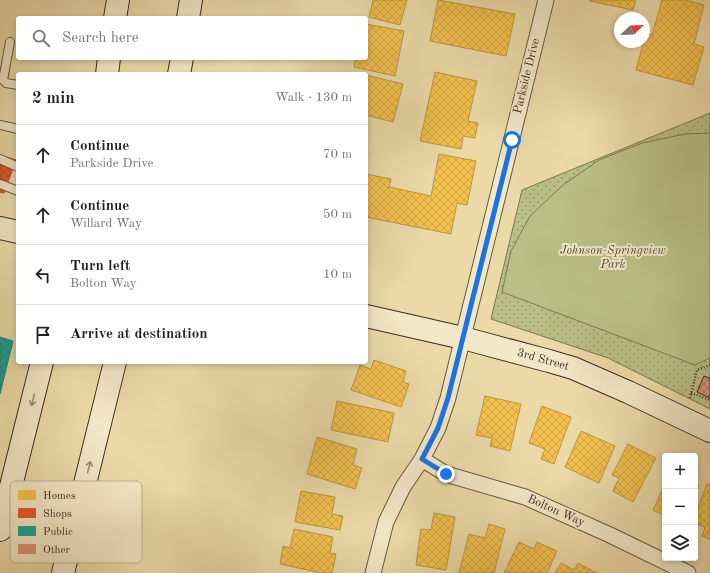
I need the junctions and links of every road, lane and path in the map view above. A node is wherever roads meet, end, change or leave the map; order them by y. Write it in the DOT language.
graph roads {
  1 [pos="118,0"];
  2 [pos="191,0"];
  3 [pos="546,0"];
  4 [pos="115,16"];
  5 [pos="188,16"];
  6 [pos="10,42"];
  7 [pos="109,60"];
  8 [pos="182,60"];
  9 [pos="107,72"];
  10 [pos="179,72"];
  11 [pos="16,85"];
  12 [pos="0,124"];
  13 [pos="16,128"];
  14 [pos="0,159"];
  15 [pos="16,166"];
  16 [pos="0,184"];
  17 [pos="16,190"];
  18 [pos="0,228"];
  19 [pos="16,232"];
  20 [pos="368,316"];
  21 [pos="463,338"];
  22 [pos="41,364"];
  23 [pos="115,364"];
  24 [pos="710,365"];
  25 [pos="691,393"];
  26 [pos="690,398"];
  27 [pos="710,400"];
  28 [pos="710,431"];
  29 [pos="422,459"];
  30 [pos="11,481"];
  31 [pos="86,481"];
  32 [pos="10,484"];
  33 [pos="1,518"];
  34 [pos="65,563"];
  35 [pos="63,573"];
  36 [pos="373,573"];
  37 [pos="688,573"];
  1 -- 4 [label="main road"];
  2 -- 5 [label="main road"];
  3 -- 21 [label="street, Parkside Drive"];
  6 -- 11 [label="lane"];
  7 -- 9 [label="main road"];
  8 -- 10 [label="main road"];
  12 -- 13 [label="lane"];
  14 -- 15 [label="lane"];
  16 -- 17 [label="lane"];
  18 -- 19 [label="main road"];
  20 -- 21 [label="main road, 3rd Street"];
  21 -- 28 [label="main road, 3rd Street"];
  21 -- 29 [label="street, Parkside Drive"];
  22 -- 30 [label="main road, one-way"];
  31 -- 23 [label="main road, one-way"];
  24 -- 25 [label="path"];
  25 -- 26 [label="path"];
  25 -- 27 [label="path"];
  29 -- 36 [label="street, Parkside Drive"];
  29 -- 37 [label="street, Bolton Way"];
  32 -- 33 [label="main road, one-way"];
  35 -- 34 [label="main road, one-way"];
}
